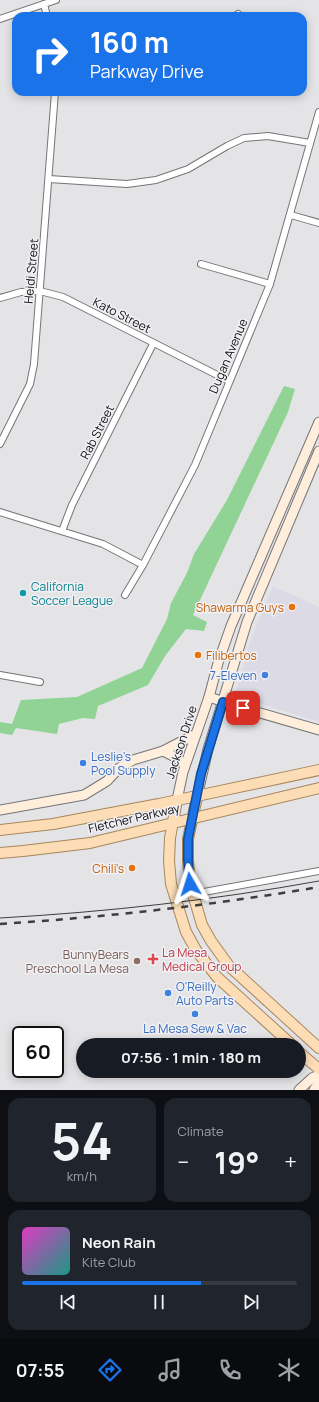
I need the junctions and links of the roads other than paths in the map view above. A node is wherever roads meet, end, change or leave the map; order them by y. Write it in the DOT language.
graph roads {
  1 [pos="56,0"];
  2 [pos="44,4"];
  3 [pos="22,12"];
  4 [pos="46,12"];
  5 [pos="12,16"];
  6 [pos="0,20"];
  7 [pos="55,96"];
  8 [pos="319,112"];
  9 [pos="310,143"];
  10 [pos="49,179"];
  11 [pos="290,215"];
  12 [pos="319,222"];
  13 [pos="201,264"];
  14 [pos="270,284"];
  15 [pos="40,291"];
  16 [pos="0,298"];
  17 [pos="153,344"];
  18 [pos="229,382"];
  19 [pos="319,422"];
  20 [pos="0,444"];
  21 [pos="319,451"];
  22 [pos="0,512"];
  23 [pos="62,531"];
  24 [pos="143,564"];
  25 [pos="125,595"];
  26 [pos="0,675"];
  27 [pos="40,682"];
  28 [pos="209,697"];
  29 [pos="223,702"];
  30 [pos="319,730"];
  31 [pos="196,734"];
  32 [pos="163,751"];
  33 [pos="185,765"];
  34 [pos="319,770"];
  35 [pos="319,788"];
  36 [pos="197,797"];
  37 [pos="177,800"];
  38 [pos="0,810"];
  39 [pos="192,818"];
  40 [pos="173,822"];
  41 [pos="0,830"];
  42 [pos="0,853"];
  43 [pos="319,871"];
  44 [pos="194,894"];
  45 [pos="284,1038"];
  46 [pos="319,1048"];
  47 [pos="306,1058"];
  48 [pos="319,1069"];
  49 [pos="319,1075"];
  50 [pos="319,1082"];
  51 [pos="299,1090"];
  52 [pos="314,1090"];
  1 -- 2 [label="street"];
  2 -- 3 [label="street"];
  2 -- 4 [label="street"];
  5 -- 6 [label="street"];
  7 -- 10 [label="street, Heidi Street"];
  8 -- 9 [label="street, Dugan Avenue"];
  9 -- 10 [label="street"];
  9 -- 11 [label="street, Dugan Avenue"];
  10 -- 15 [label="street, Heidi Street"];
  11 -- 12 [label="street"];
  11 -- 14 [label="street, Dugan Avenue"];
  13 -- 14 [label="street"];
  14 -- 18 [label="street, Dugan Avenue"];
  15 -- 16 [label="street, Kato Street"];
  15 -- 17 [label="street, Kato Street"];
  15 -- 20 [label="street, Heidi Street"];
  17 -- 18 [label="street, Kato Street"];
  17 -- 23 [label="street, Rab Street"];
  18 -- 24 [label="street, Dugan Avenue"];
  19 -- 28 [label="main road, Jackson Drive"];
  21 -- 29 [label="main road"];
  22 -- 23 [label="street"];
  23 -- 24 [label="street"];
  24 -- 25 [label="street, Dugan Avenue"];
  26 -- 27 [label="street"];
  28 -- 29 [label="main road"];
  28 -- 31 [label="main road, Jackson Drive"];
  29 -- 30 [label="main road"];
  29 -- 36 [label="main road"];
  31 -- 32 [label="main road"];
  31 -- 33 [label="main road, Jackson Drive"];
  32 -- 33 [label="main road"];
  32 -- 38 [label="main road"];
  33 -- 37 [label="main road, Jackson Drive"];
  34 -- 36 [label="main road, Fletcher Parkway"];
  35 -- 39 [label="main road, Fletcher Parkway"];
  36 -- 37 [label="main road, Fletcher Parkway"];
  36 -- 39 [label="main road"];
  37 -- 40 [label="main road, Jackson Drive"];
  37 -- 41 [label="main road, Fletcher Parkway"];
  39 -- 40 [label="main road, Fletcher Parkway"];
  39 -- 44 [label="main road"];
  40 -- 42 [label="main road, Fletcher Parkway"];
  40 -- 45 [label="main road, Jackson Drive"];
  43 -- 44 [label="street"];
  44 -- 46 [label="main road"];
  47 -- 48 [label="main road"];
  49 -- 51 [label="main road"];
  50 -- 52 [label="main road"];
}
